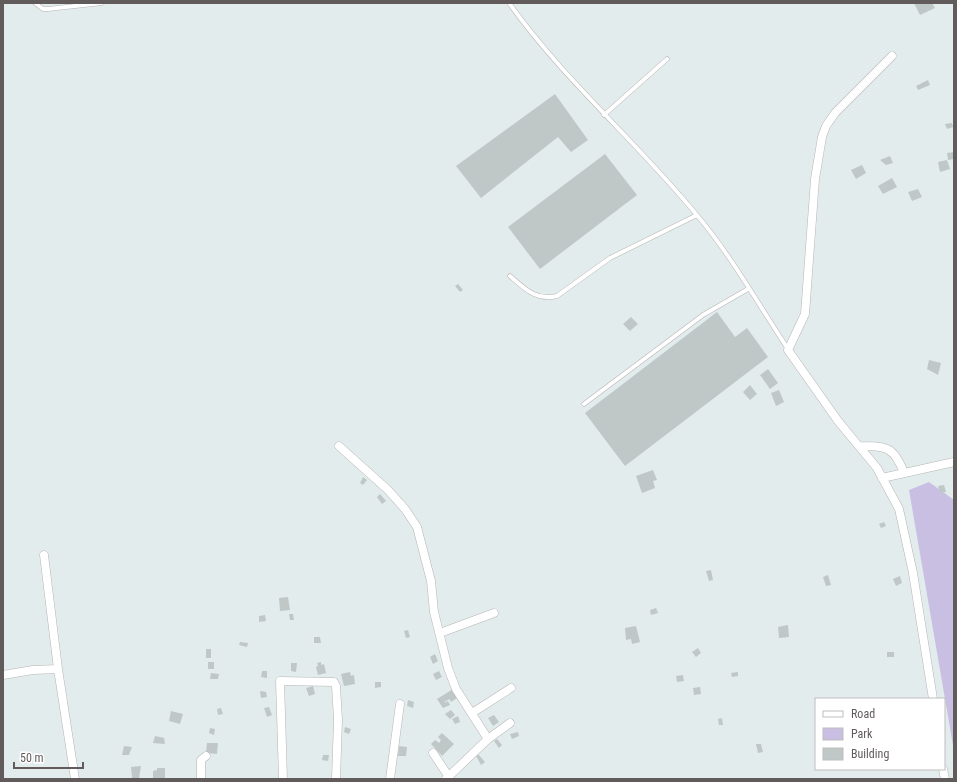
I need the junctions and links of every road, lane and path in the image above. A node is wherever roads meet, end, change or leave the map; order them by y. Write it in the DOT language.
graph roads {
  1 [pos="35,3"];
  2 [pos="102,3"];
  3 [pos="509,3"];
  4 [pos="892,56"];
  5 [pos="667,59"];
  6 [pos="604,115"];
  7 [pos="697,214"];
  8 [pos="510,276"];
  9 [pos="748,289"];
  10 [pos="788,350"];
  11 [pos="584,404"];
  12 [pos="339,446"];
  13 [pos="859,446"];
  14 [pos="954,462"];
  15 [pos="904,473"];
  16 [pos="882,478"];
  17 [pos="44,555"];
  18 [pos="494,613"];
  19 [pos="440,633"];
  20 [pos="58,669"];
  21 [pos="3,674"];
  22 [pos="511,688"];
  23 [pos="933,698"];
  24 [pos="400,704"];
  25 [pos="472,713"];
  26 [pos="510,723"];
  27 [pos="488,739"];
  28 [pos="433,753"];
  29 [pos="206,756"];
  30 [pos="448,778"];
  31 [pos="75,779"];
  32 [pos="201,779"];
  33 [pos="283,779"];
  34 [pos="336,779"];
  35 [pos="390,779"];
  1 -- 2 [label="lane"];
  3 -- 6 [label="lane"];
  4 -- 10 [label="street"];
  5 -- 6 [label="lane"];
  6 -- 7 [label="lane"];
  7 -- 8 [label="lane"];
  7 -- 9 [label="lane"];
  9 -- 10 [label="lane"];
  9 -- 11 [label="lane"];
  10 -- 13 [label="street"];
  12 -- 19 [label="street"];
  13 -- 15 [label="street"];
  13 -- 16 [label="street"];
  14 -- 15 [label="street"];
  15 -- 16 [label="street"];
  16 -- 23 [label="street"];
  17 -- 20 [label="street"];
  18 -- 19 [label="street"];
  19 -- 25 [label="street"];
  20 -- 21 [label="street"];
  20 -- 31 [label="street"];
  22 -- 25 [label="street"];
  24 -- 35 [label="street"];
  25 -- 27 [label="street"];
  26 -- 27 [label="street"];
  27 -- 30 [label="street"];
  28 -- 30 [label="street"];
  29 -- 32 [label="street"];
  33 -- 34 [label="street"];
}
